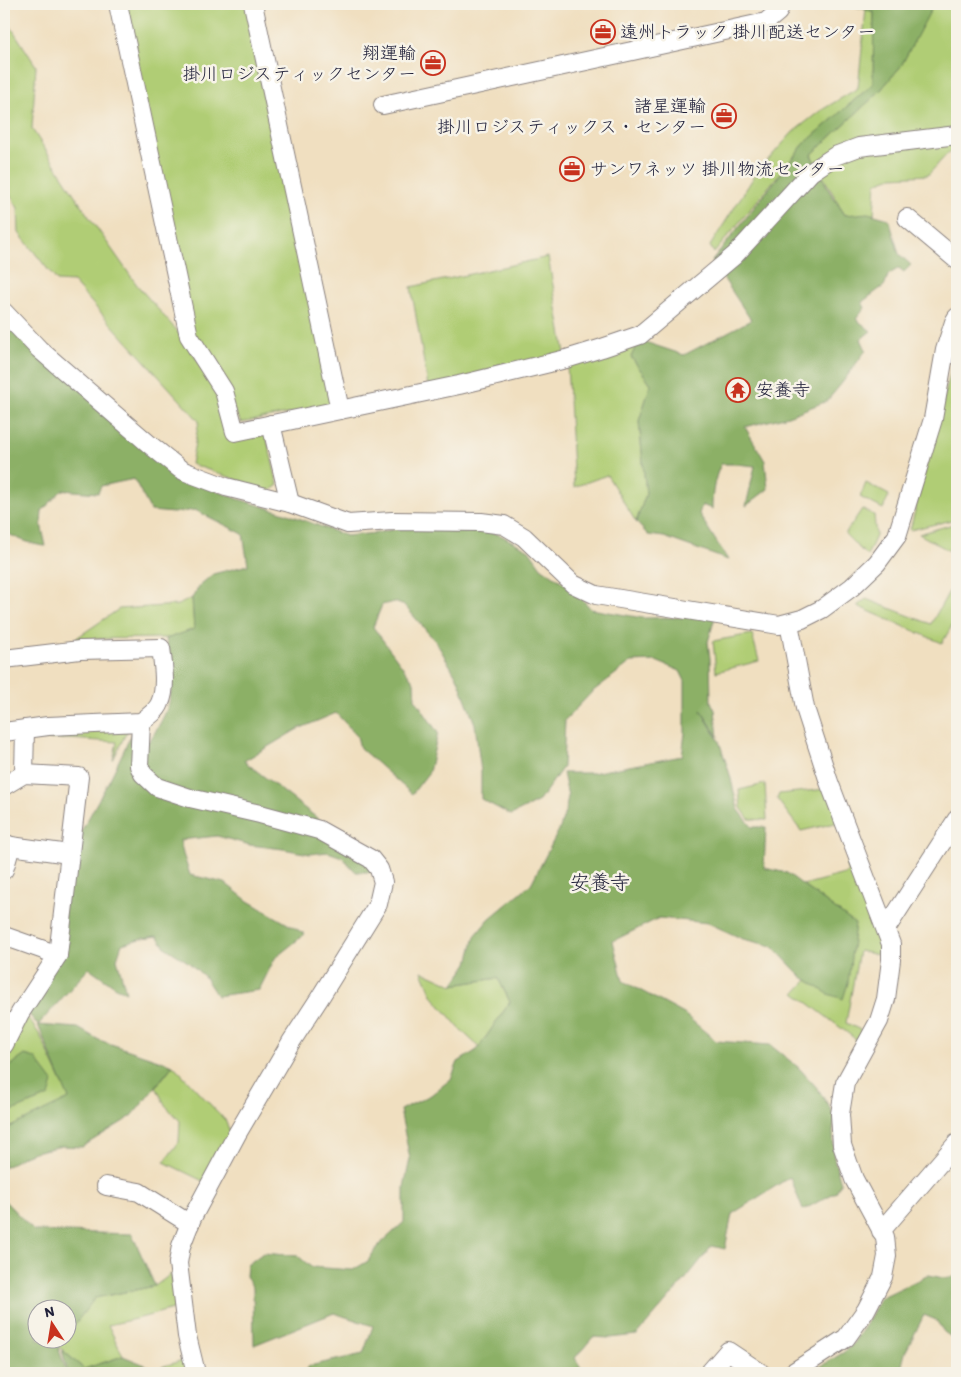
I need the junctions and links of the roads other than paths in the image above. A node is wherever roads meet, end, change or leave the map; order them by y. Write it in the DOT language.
graph roads {
  1 [pos="118,4"];
  2 [pos="253,4"];
  3 [pos="781,4"];
  4 [pos="383,105"];
  5 [pos="957,134"];
  6 [pos="907,218"];
  7 [pos="957,260"];
  8 [pos="4,312"];
  9 [pos="957,316"];
  10 [pos="340,410"];
  11 [pos="271,424"];
  12 [pos="290,503"];
  13 [pos="789,623"];
  14 [pos="4,659"];
  15 [pos="141,722"];
  16 [pos="25,729"];
  17 [pos="4,732"];
  18 [pos="24,774"];
  19 [pos="4,786"];
  20 [pos="957,819"];
  21 [pos="8,844"];
  22 [pos="70,854"];
  23 [pos="4,870"];
  24 [pos="886,930"];
  25 [pos="4,936"];
  26 [pos="58,955"];
  27 [pos="12,1011"];
  28 [pos="4,1046"];
  29 [pos="957,1143"];
  30 [pos="106,1186"];
  31 [pos="190,1224"];
  32 [pos="881,1231"];
  33 [pos="196,1373"];
  34 [pos="710,1373"];
  35 [pos="760,1373"];
  36 [pos="792,1373"];
  1 -- 11 [label="street"];
  2 -- 10 [label="street"];
  3 -- 4 [label="street"];
  5 -- 10 [label="street"];
  6 -- 7 [label="street"];
  8 -- 12 [label="street"];
  9 -- 13 [label="street"];
  10 -- 11 [label="street"];
  11 -- 12 [label="street"];
  12 -- 13 [label="street"];
  13 -- 24 [label="street"];
  14 -- 15 [label="street"];
  15 -- 16 [label="street"];
  15 -- 31 [label="street"];
  16 -- 17 [label="street"];
  16 -- 18 [label="street"];
  18 -- 19 [label="street"];
  18 -- 22 [label="street"];
  20 -- 24 [label="street"];
  21 -- 22 [label="street"];
  21 -- 23 [label="street"];
  22 -- 26 [label="street"];
  24 -- 32 [label="street"];
  25 -- 26 [label="street"];
  26 -- 27 [label="street"];
  27 -- 28 [label="street"];
  29 -- 32 [label="street"];
  30 -- 31 [label="street"];
  31 -- 33 [label="street"];
  32 -- 36 [label="street"];
  34 -- 35 [label="street"];
}
